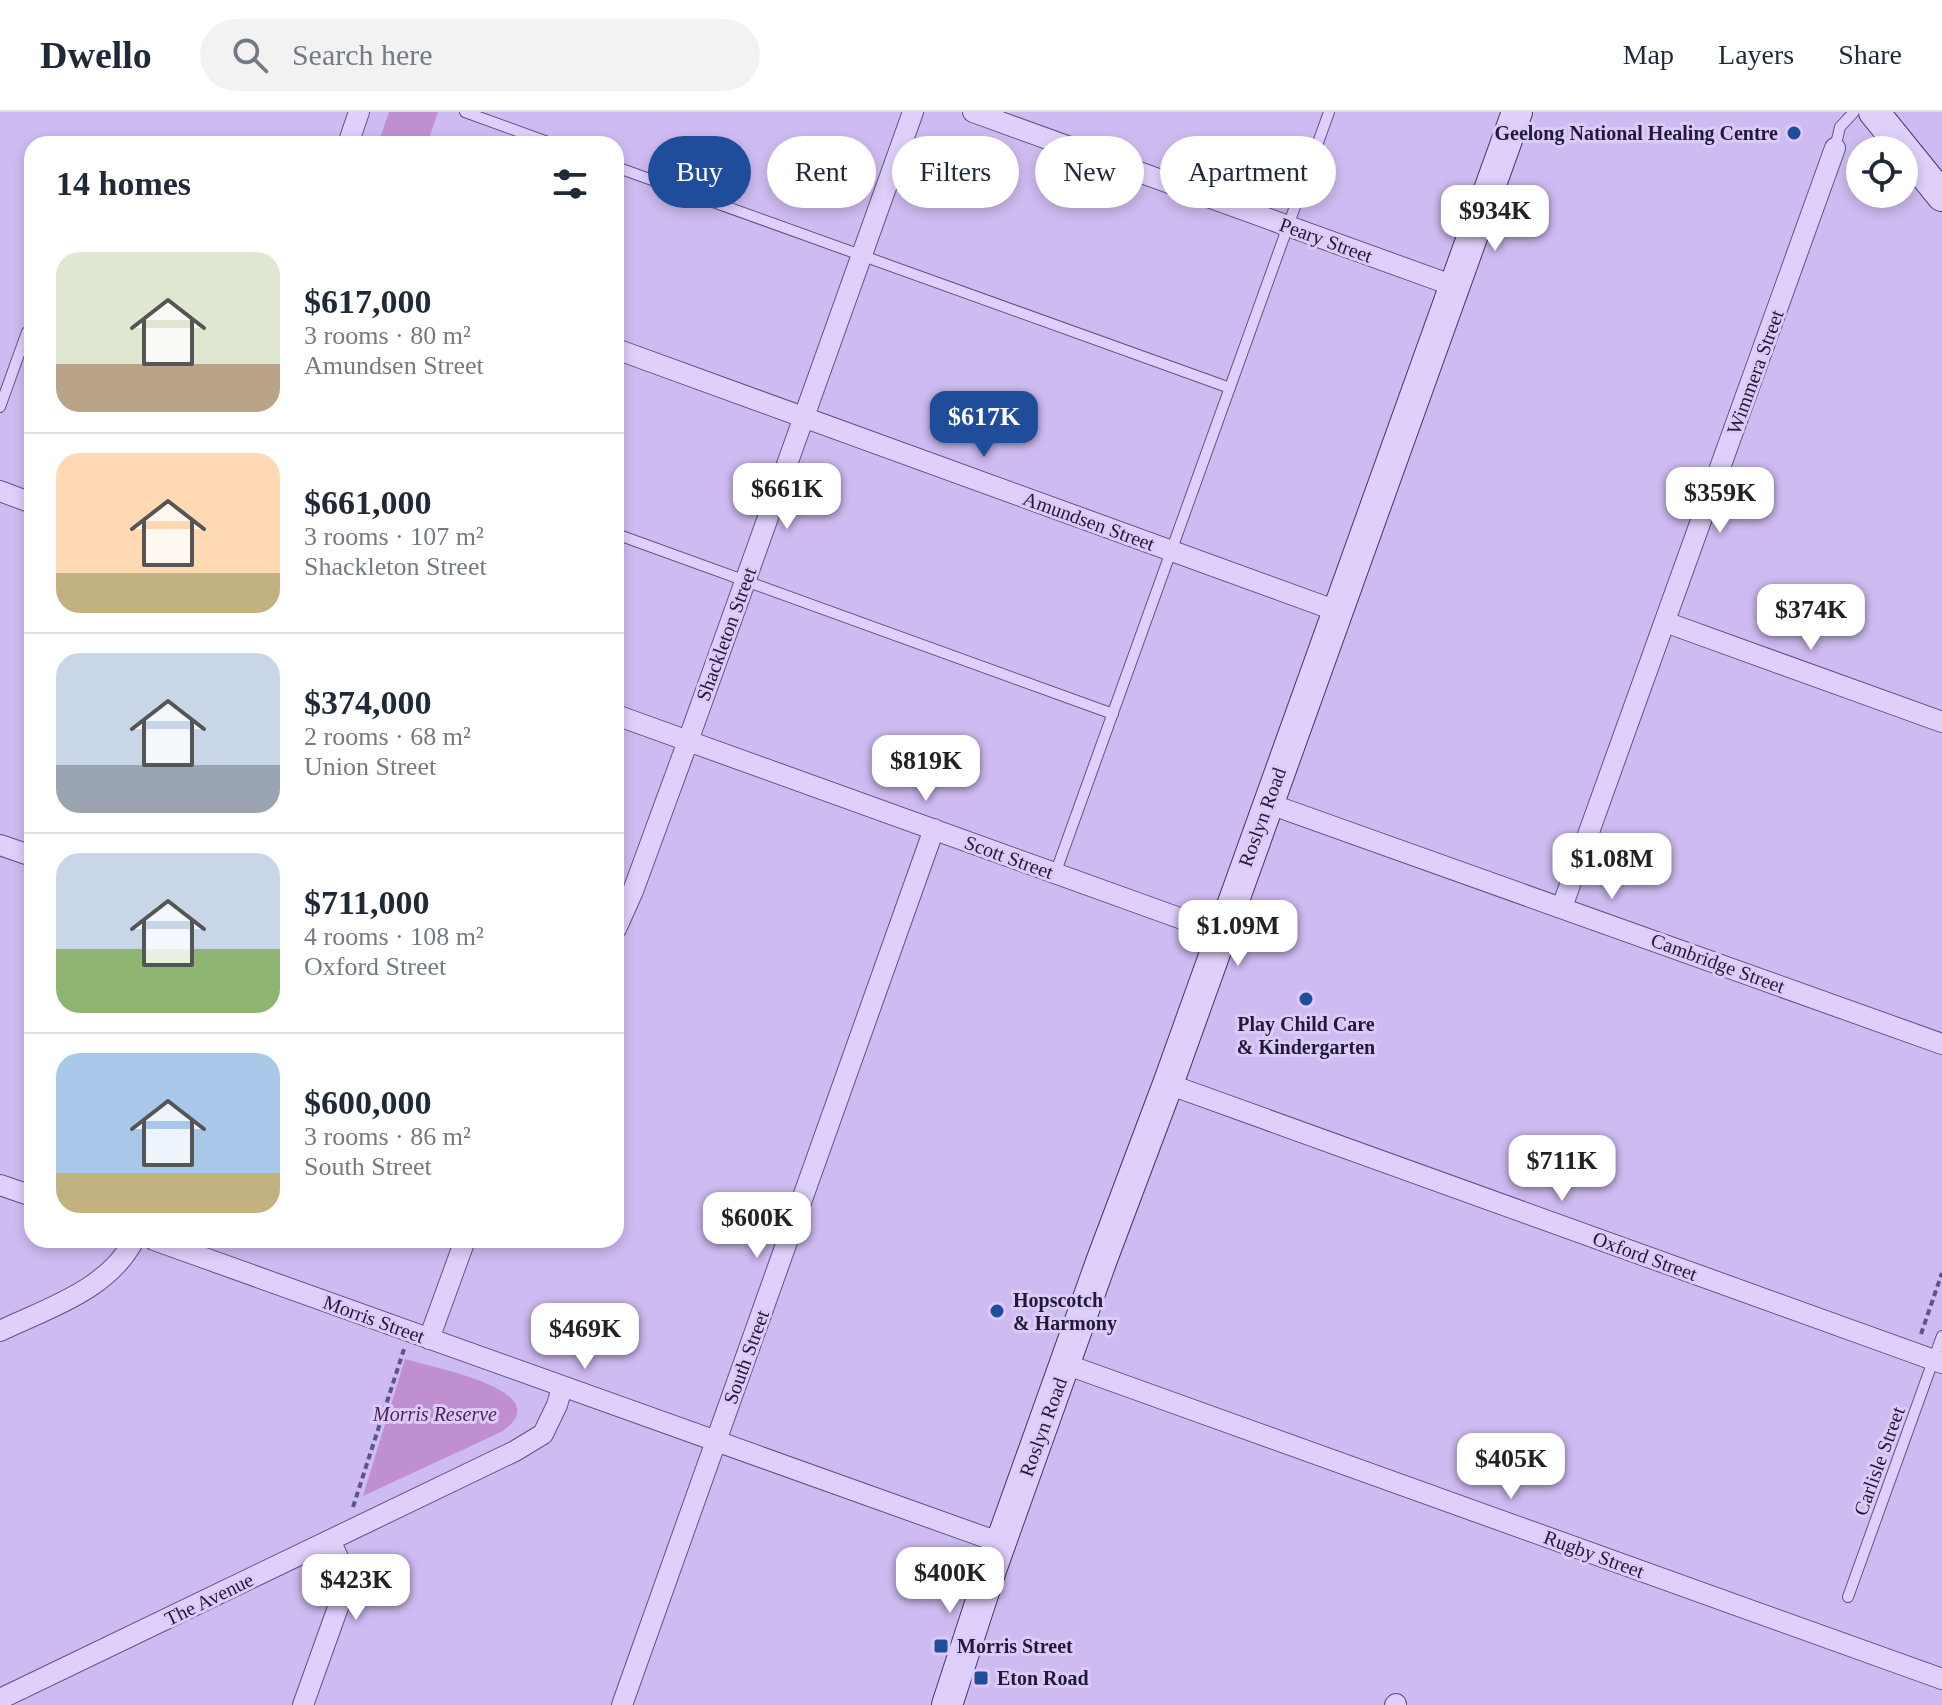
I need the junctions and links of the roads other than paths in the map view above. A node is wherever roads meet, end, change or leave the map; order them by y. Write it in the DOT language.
graph roads {
  1 [pos="359,112"];
  2 [pos="465,112"];
  3 [pos="913,112"];
  4 [pos="973,112"];
  5 [pos="1329,112"];
  6 [pos="1517,112"];
  7 [pos="1854,112"];
  8 [pos="1874,112"];
  9 [pos="351,136"];
  10 [pos="531,136"];
  11 [pos="1835,148"];
  12 [pos="624,170"];
  13 [pos="1942,196"];
  14 [pos="1288,226"];
  15 [pos="861,255"];
  16 [pos="1454,286"];
  17 [pos="24,340"];
  18 [pos="624,352"];
  19 [pos="1230,388"];
  20 [pos="0,407"];
  21 [pos="804,417"];
  22 [pos="0,491"];
  23 [pos="24,500"];
  24 [pos="624,537"];
  25 [pos="1171,551"];
  26 [pos="745,581"];
  27 [pos="1337,611"];
  28 [pos="1665,622"];
  29 [pos="1113,714"];
  30 [pos="624,718"];
  31 [pos="1942,722"];
  32 [pos="688,741"];
  33 [pos="1267,803"];
  34 [pos="934,829"];
  35 [pos="0,845"];
  36 [pos="24,853"];
  37 [pos="1055,874"];
  38 [pos="1562,907"];
  39 [pos="624,911"];
  40 [pos="1221,933"];
  41 [pos="1942,1044"];
  42 [pos="1168,1084"];
  43 [pos="0,1185"];
  44 [pos="24,1193"];
  45 [pos="129,1248"];
  46 [pos="176,1248"];
  47 [pos="462,1248"];
  48 [pos="0,1331"];
  49 [pos="1942,1336"];
  50 [pos="429,1339"];
  51 [pos="1937,1361"];
  52 [pos="1065,1364"];
  53 [pos="562,1387"];
  54 [pos="716,1441"];
  55 [pos="330,1542"];
  56 [pos="1001,1543"];
  57 [pos="1848,1597"];
  58 [pos="1942,1679"];
  59 [pos="0,1699"];
  60 [pos="303,1705"];
  61 [pos="622,1705"];
  62 [pos="947,1705"];
  1 -- 9 [label="street"];
  2 -- 10 [label="lane"];
  3 -- 15 [label="street, Shackleton Street"];
  4 -- 14 [label="street, Peary Street"];
  5 -- 14 [label="lane"];
  6 -- 16 [label="street, Roslyn Road"];
  7 -- 11 [label="lane, Wimmera Street"];
  8 -- 13 [label="street"];
  11 -- 28 [label="street, Wimmera Street"];
  12 -- 15 [label="lane"];
  14 -- 16 [label="street, Peary Street"];
  14 -- 19 [label="lane"];
  15 -- 19 [label="lane"];
  15 -- 21 [label="street, Shackleton Street"];
  16 -- 27 [label="street, Roslyn Road"];
  17 -- 20 [label="lane"];
  18 -- 21 [label="street, Amundsen Street"];
  19 -- 25 [label="lane"];
  21 -- 25 [label="street, Amundsen Street"];
  21 -- 26 [label="street, Shackleton Street"];
  22 -- 23 [label="street"];
  24 -- 26 [label="lane"];
  25 -- 27 [label="street, Amundsen Street"];
  25 -- 29 [label="lane"];
  26 -- 29 [label="lane"];
  26 -- 32 [label="street, Shackleton Street"];
  27 -- 33 [label="street, Roslyn Road"];
  28 -- 31 [label="street"];
  28 -- 38 [label="street, Wimmera Street"];
  29 -- 37 [label="lane"];
  30 -- 32 [label="street, Scott Street"];
  32 -- 34 [label="street, Scott Street"];
  32 -- 39 [label="street, Shackleton Street"];
  33 -- 38 [label="street, Cambridge Street"];
  33 -- 40 [label="street, Roslyn Road"];
  34 -- 37 [label="street, Scott Street"];
  34 -- 54 [label="street, South Street"];
  35 -- 36 [label="street"];
  37 -- 40 [label="street, Scott Street"];
  38 -- 41 [label="street, Cambridge Street"];
  40 -- 42 [label="street, Roslyn Road"];
  42 -- 51 [label="street, Oxford Street"];
  42 -- 52 [label="street, Roslyn Road"];
  43 -- 44 [label="street"];
  45 -- 48 [label="street"];
  46 -- 50 [label="street, Morris Street"];
  47 -- 50 [label="street"];
  49 -- 51 [label="lane, Carlisle Street"];
  50 -- 53 [label="street, Morris Street"];
  51 -- 57 [label="lane, Carlisle Street"];
  52 -- 56 [label="street, Roslyn Road"];
  52 -- 58 [label="street, Rugby Street"];
  53 -- 54 [label="street, Morris Street"];
  53 -- 55 [label="street, The Avenue"];
  54 -- 56 [label="street, Morris Street"];
  54 -- 61 [label="street, South Street"];
  55 -- 59 [label="street, The Avenue"];
  55 -- 60 [label="street"];
  56 -- 62 [label="street, Roslyn Road"];
}
